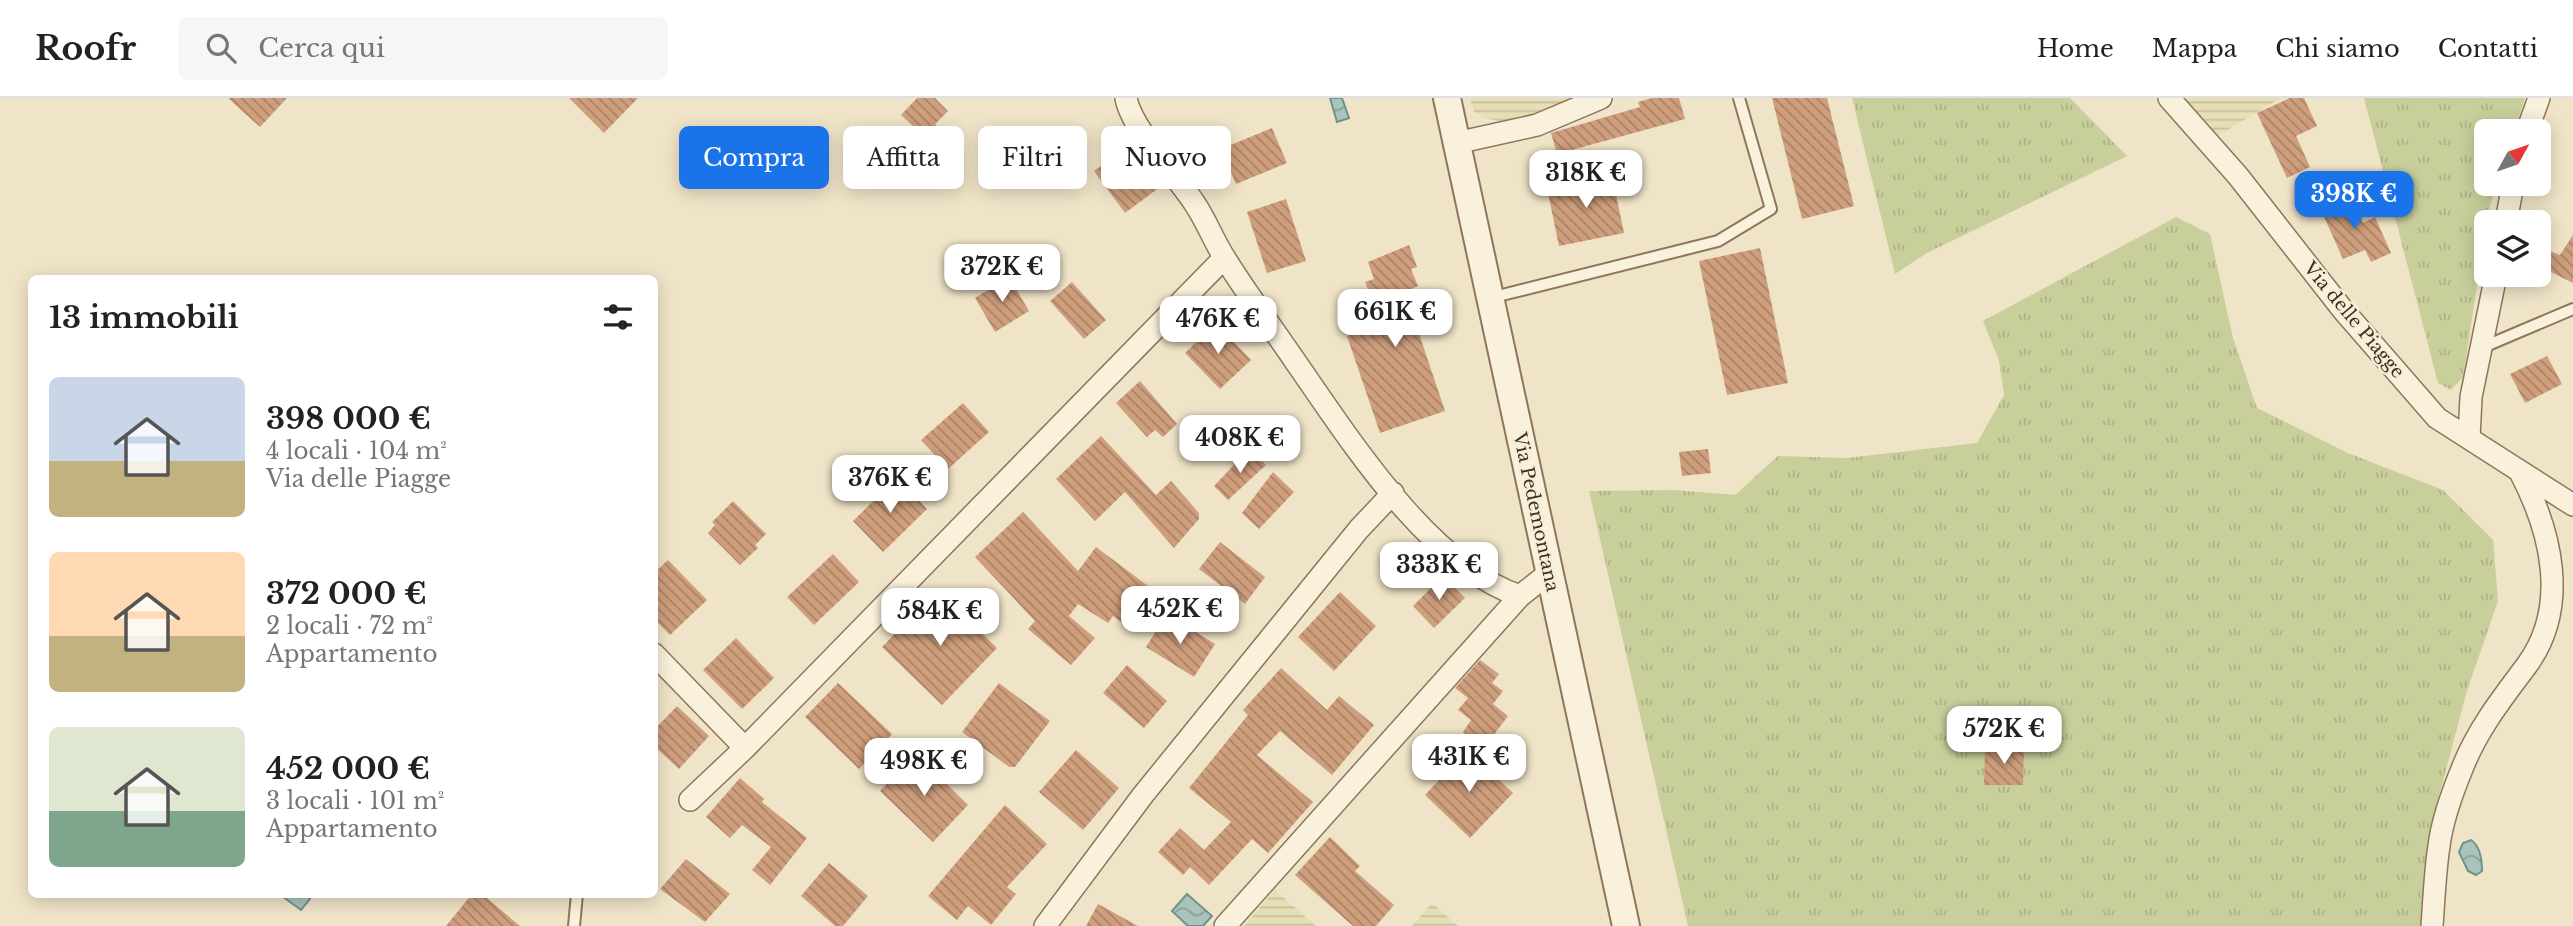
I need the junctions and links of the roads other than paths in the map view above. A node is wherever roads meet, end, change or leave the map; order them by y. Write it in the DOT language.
graph roads {
  1 [pos="1126,98"];
  2 [pos="1447,98"];
  3 [pos="1739,98"];
  4 [pos="2169,98"];
  5 [pos="2539,98"];
  6 [pos="1598,99"];
  7 [pos="2531,119"];
  8 [pos="1456,143"];
  9 [pos="1224,258"];
  10 [pos="2494,287"];
  11 [pos="1490,298"];
  12 [pos="2573,309"];
  13 [pos="2481,348"];
  14 [pos="2469,438"];
  15 [pos="2519,471"];
  16 [pos="1393,493"];
  17 [pos="2573,505"];
  18 [pos="1549,573"];
  19 [pos="1520,596"];
  20 [pos="658,658"];
  21 [pos="745,748"];
  22 [pos="690,800"];
  23 [pos="577,898"];
  24 [pos="574,926"];
  25 [pos="1045,926"];
  26 [pos="1226,926"];
  27 [pos="1626,926"];
  28 [pos="2432,926"];
  1 -- 9 [label="street"];
  2 -- 8 [label="street, Via Pedemontana"];
  3 -- 11 [label="lane"];
  4 -- 14 [label="street, Via delle Piagge"];
  5 -- 7 [label="street"];
  6 -- 8 [label="street"];
  8 -- 11 [label="street, Via Pedemontana"];
  9 -- 16 [label="street"];
  9 -- 21 [label="street"];
  10 -- 13 [label="street"];
  11 -- 18 [label="street, Via Pedemontana"];
  12 -- 13 [label="lane"];
  13 -- 14 [label="street"];
  14 -- 15 [label="street, Via delle Piagge"];
  15 -- 17 [label="street, Via delle Piagge"];
  15 -- 28 [label="street"];
  16 -- 19 [label="street"];
  16 -- 25 [label="street"];
  18 -- 19 [label="street"];
  18 -- 27 [label="street, Via Pedemontana"];
  19 -- 26 [label="street"];
  20 -- 21 [label="street"];
  21 -- 22 [label="street"];
  23 -- 24 [label="lane"];
}
